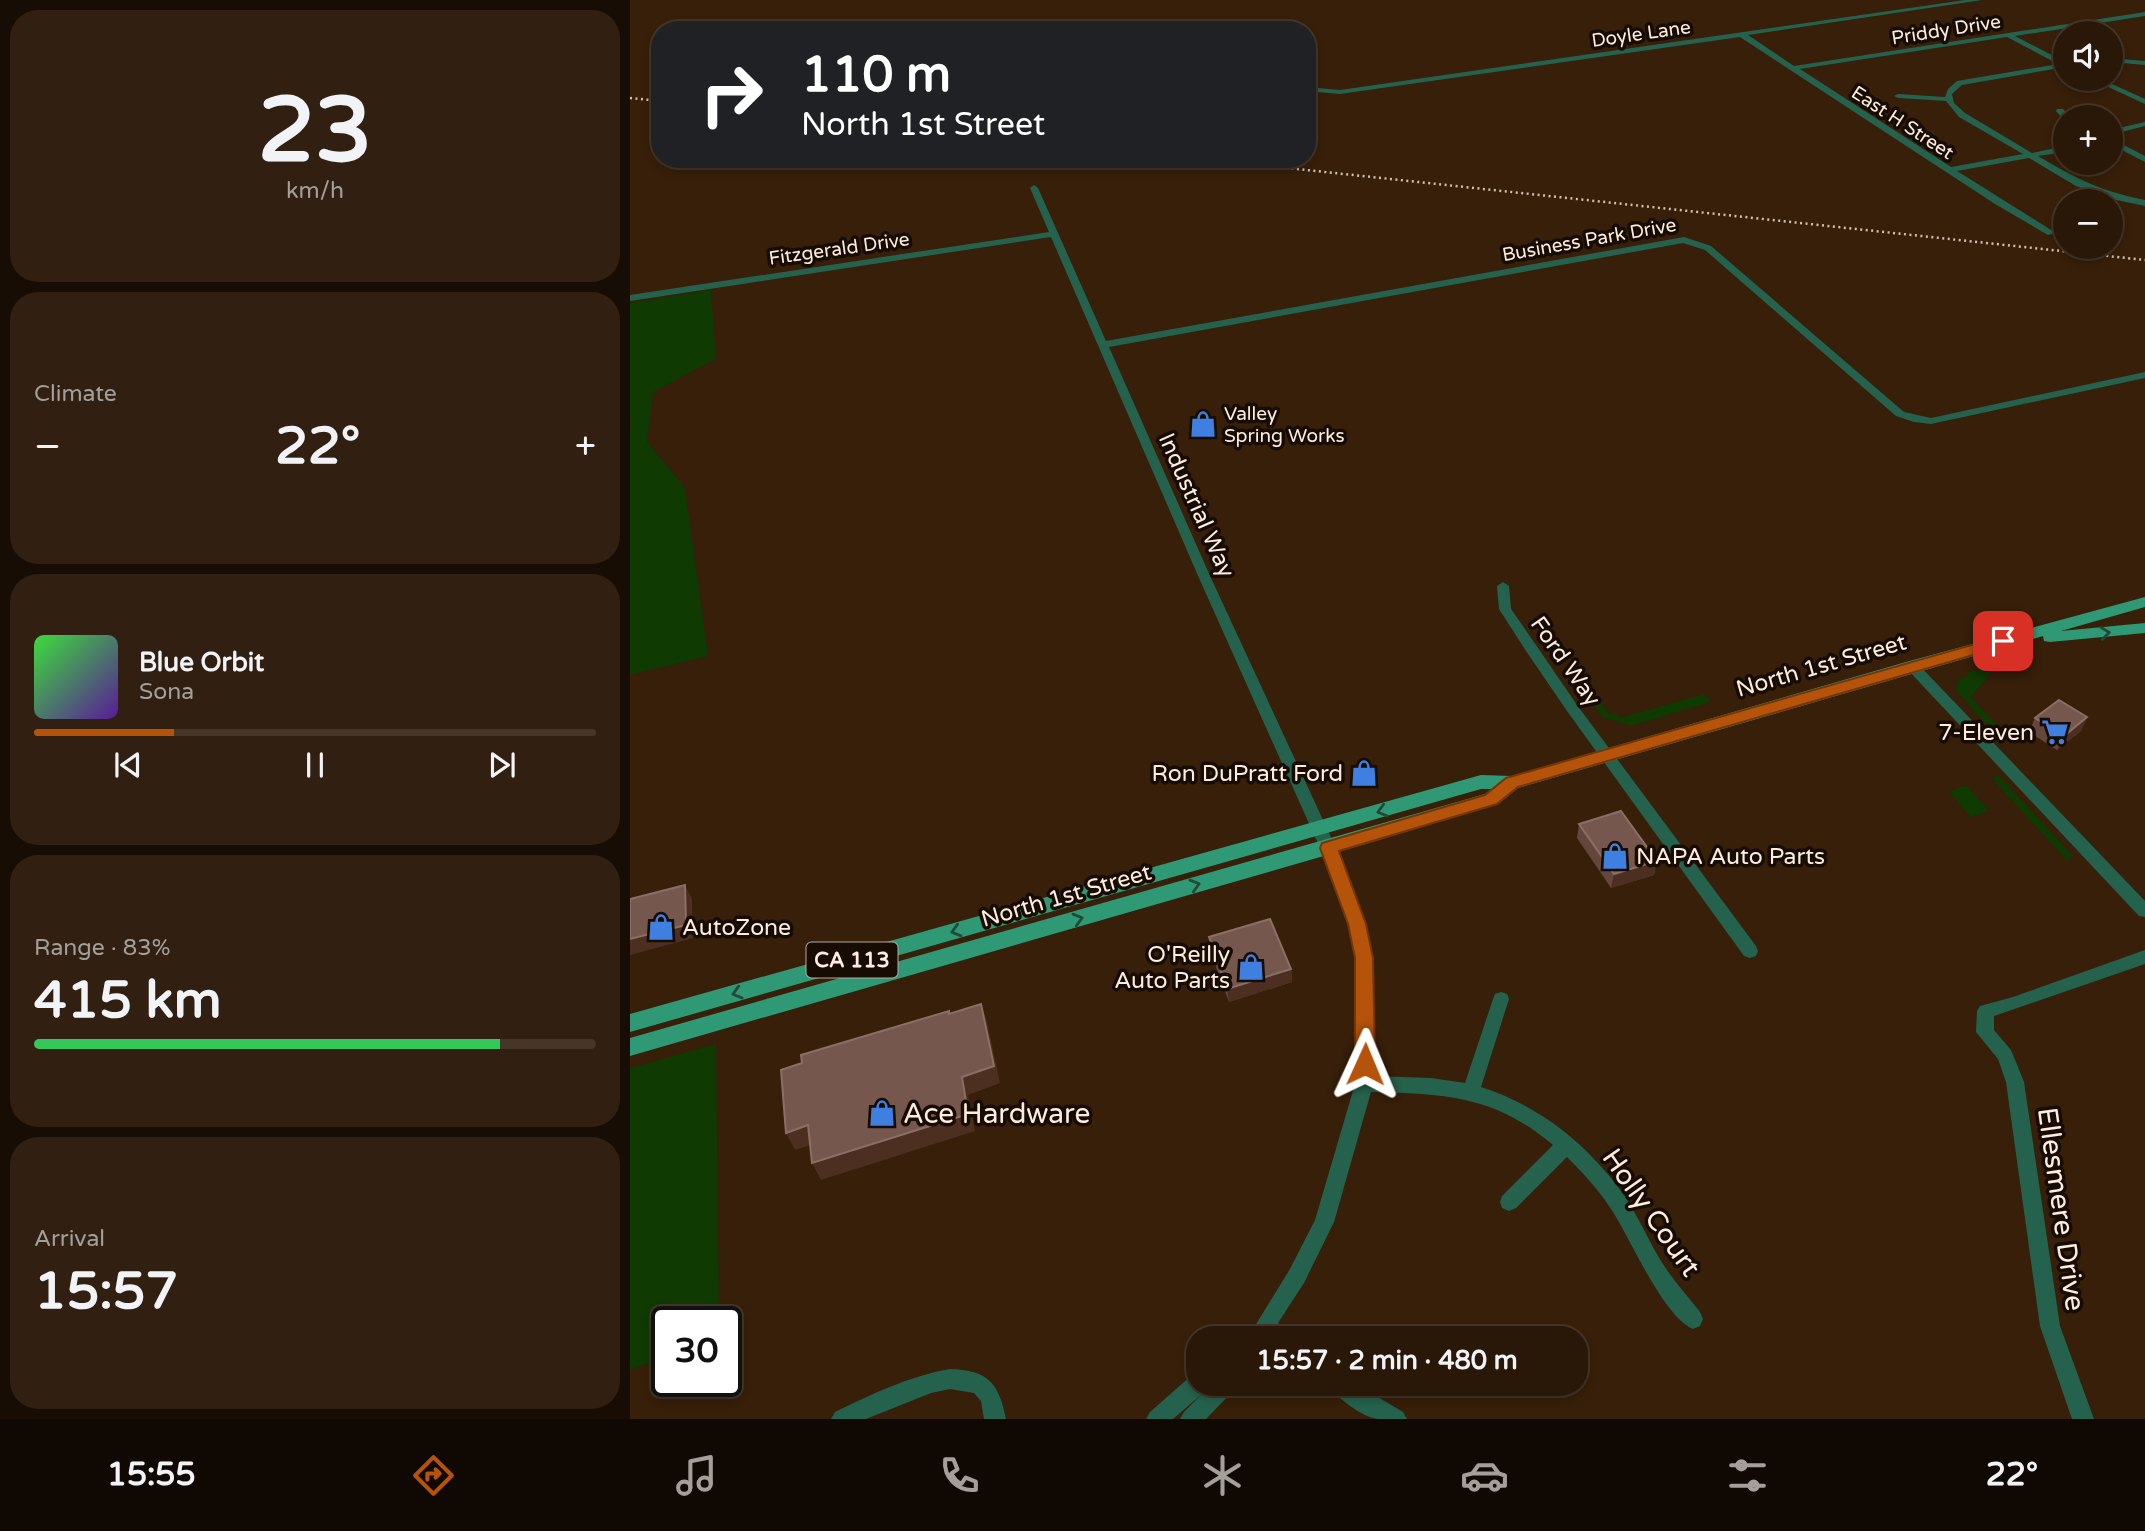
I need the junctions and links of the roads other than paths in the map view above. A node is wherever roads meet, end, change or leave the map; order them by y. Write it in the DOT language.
graph roads {
  1 [pos="1979,0"];
  2 [pos="2145,14"];
  3 [pos="1741,34"];
  4 [pos="2010,36"];
  5 [pos="2053,59"];
  6 [pos="2123,61"];
  7 [pos="2145,63"];
  8 [pos="2053,67"];
  9 [pos="1793,68"];
  10 [pos="1316,90"];
  11 [pos="2121,91"];
  12 [pos="1898,96"];
  13 [pos="1947,99"];
  14 [pos="2145,102"];
  15 [pos="2145,124"];
  16 [pos="2123,130"];
  17 [pos="2123,146"];
  18 [pos="2053,151"];
  19 [pos="2031,156"];
  20 [pos="2145,159"];
  21 [pos="1950,170"];
  22 [pos="1034,188"];
  23 [pos="2145,203"];
  24 [pos="2051,233"];
  25 [pos="1053,234"];
  26 [pos="630,298"];
  27 [pos="1103,345"];
  28 [pos="2145,375"];
  29 [pos="1503,586"];
  30 [pos="2145,602"];
  31 [pos="2145,628"];
  32 [pos="2015,638"];
  33 [pos="1912,666"];
  34 [pos="1607,754"];
  35 [pos="1323,838"];
  36 [pos="2145,911"];
  37 [pos="1750,951"];
  38 [pos="2145,957"];
  39 [pos="1501,999"];
  40 [pos="630,1023"];
  41 [pos="630,1047"];
  42 [pos="1364,1084"];
  43 [pos="1471,1092"];
  44 [pos="1567,1144"];
  45 [pos="1509,1202"];
  46 [pos="1693,1319"];
  47 [pos="1272,1326"];
  48 [pos="1186,1393"];
  49 [pos="1214,1396"];
  50 [pos="1354,1396"];
  51 [pos="842,1419"];
  52 [pos="995,1419"];
  53 [pos="1157,1419"];
  54 [pos="1191,1419"];
  55 [pos="1396,1419"];
  56 [pos="2083,1419"];
  1 -- 3 [label="street, Doyle Lane"];
  2 -- 4 [label="street, Priddy Drive"];
  3 -- 9 [label="street, East H Street"];
  3 -- 10 [label="street, Doyle Lane"];
  4 -- 5 [label="street"];
  4 -- 9 [label="street, Priddy Drive"];
  6 -- 7 [label="street"];
  8 -- 13 [label="street"];
  9 -- 21 [label="street, East H Street"];
  11 -- 14 [label="street"];
  12 -- 13 [label="street"];
  13 -- 19 [label="street"];
  15 -- 16 [label="street"];
  17 -- 20 [label="street"];
  18 -- 19 [label="street"];
  19 -- 21 [label="street"];
  19 -- 23 [label="street"];
  21 -- 24 [label="street, East H Street"];
  22 -- 25 [label="street, Industrial Way"];
  25 -- 26 [label="street, Fitzgerald Drive"];
  25 -- 27 [label="street, Industrial Way"];
  27 -- 28 [label="street, Business Park Drive"];
  27 -- 35 [label="street, Industrial Way"];
  29 -- 34 [label="street, Ford Way"];
  30 -- 32 [label="main road, North 1st Street / CA 113"];
  32 -- 31 [label="main road, one-way"];
  32 -- 33 [label="main road, North 1st Street / CA 113"];
  33 -- 34 [label="main road, North 1st Street / CA 113"];
  33 -- 36 [label="street"];
  34 -- 35 [label="main road, North 1st Street / CA 113"];
  34 -- 37 [label="street, Ford Way"];
  35 -- 40 [label="main road, North 1st Street / CA 113, one-way"];
  41 -- 35 [label="main road, North 1st Street / CA 113, one-way"];
  35 -- 42 [label="street, Industrial Way"];
  38 -- 56 [label="street, Ellesmere Drive"];
  39 -- 43 [label="street"];
  42 -- 43 [label="street, Holly Court"];
  42 -- 47 [label="street, Industrial Way"];
  43 -- 44 [label="street, Holly Court"];
  44 -- 45 [label="street"];
  44 -- 46 [label="street, Holly Court"];
  48 -- 53 [label="street"];
  49 -- 54 [label="street"];
  50 -- 55 [label="street"];
  51 -- 52 [label="street"];
}
